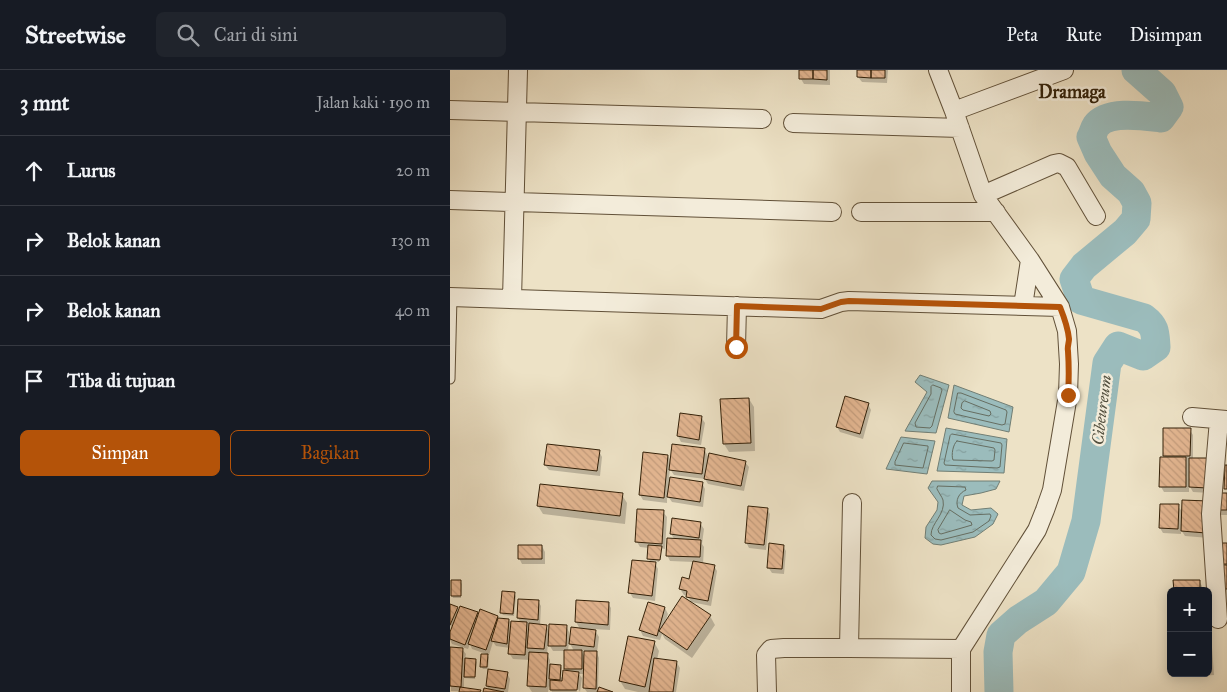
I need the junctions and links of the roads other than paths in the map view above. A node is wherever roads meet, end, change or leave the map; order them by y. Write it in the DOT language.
graph roads {
  1 [pos="518,70"];
  2 [pos="938,70"];
  3 [pos="1064,70"];
  4 [pos="450,110"];
  5 [pos="954,111"];
  6 [pos="517,112"];
  7 [pos="762,119"];
  8 [pos="793,123"];
  9 [pos="960,128"];
  10 [pos="983,195"];
  11 [pos="450,200"];
  12 [pos="514,203"];
  13 [pos="832,212"];
  14 [pos="861,212"];
  15 [pos="996,212"];
  16 [pos="1096,216"];
  17 [pos="1030,260"];
  18 [pos="451,298"];
  19 [pos="512,298"];
  20 [pos="737,306"];
  21 [pos="1023,306"];
  22 [pos="1060,307"];
  23 [pos="736,347"];
  24 [pos="450,379"];
  25 [pos="1192,417"];
  26 [pos="1223,420"];
  27 [pos="852,503"];
  28 [pos="1218,619"];
  29 [pos="849,648"];
  30 [pos="961,649"];
  31 [pos="767,692"];
  32 [pos="961,692"];
  1 -- 6 [label="street"];
  2 -- 5 [label="street"];
  3 -- 5 [label="street"];
  4 -- 6 [label="street"];
  5 -- 9 [label="street"];
  6 -- 7 [label="street"];
  6 -- 12 [label="street"];
  8 -- 9 [label="street"];
  9 -- 10 [label="street"];
  10 -- 15 [label="street"];
  10 -- 16 [label="street"];
  11 -- 12 [label="street"];
  12 -- 13 [label="street"];
  12 -- 19 [label="street"];
  14 -- 15 [label="street"];
  15 -- 17 [label="street"];
  17 -- 21 [label="street"];
  17 -- 22 [label="street"];
  18 -- 19 [label="street"];
  18 -- 24 [label="lane"];
  19 -- 20 [label="street"];
  20 -- 21 [label="street"];
  20 -- 23 [label="street"];
  21 -- 22 [label="street"];
  22 -- 30 [label="street"];
  25 -- 26 [label="street"];
  26 -- 28 [label="street"];
  27 -- 29 [label="street"];
  29 -- 30 [label="street"];
  29 -- 31 [label="street"];
  30 -- 32 [label="street"];
}
